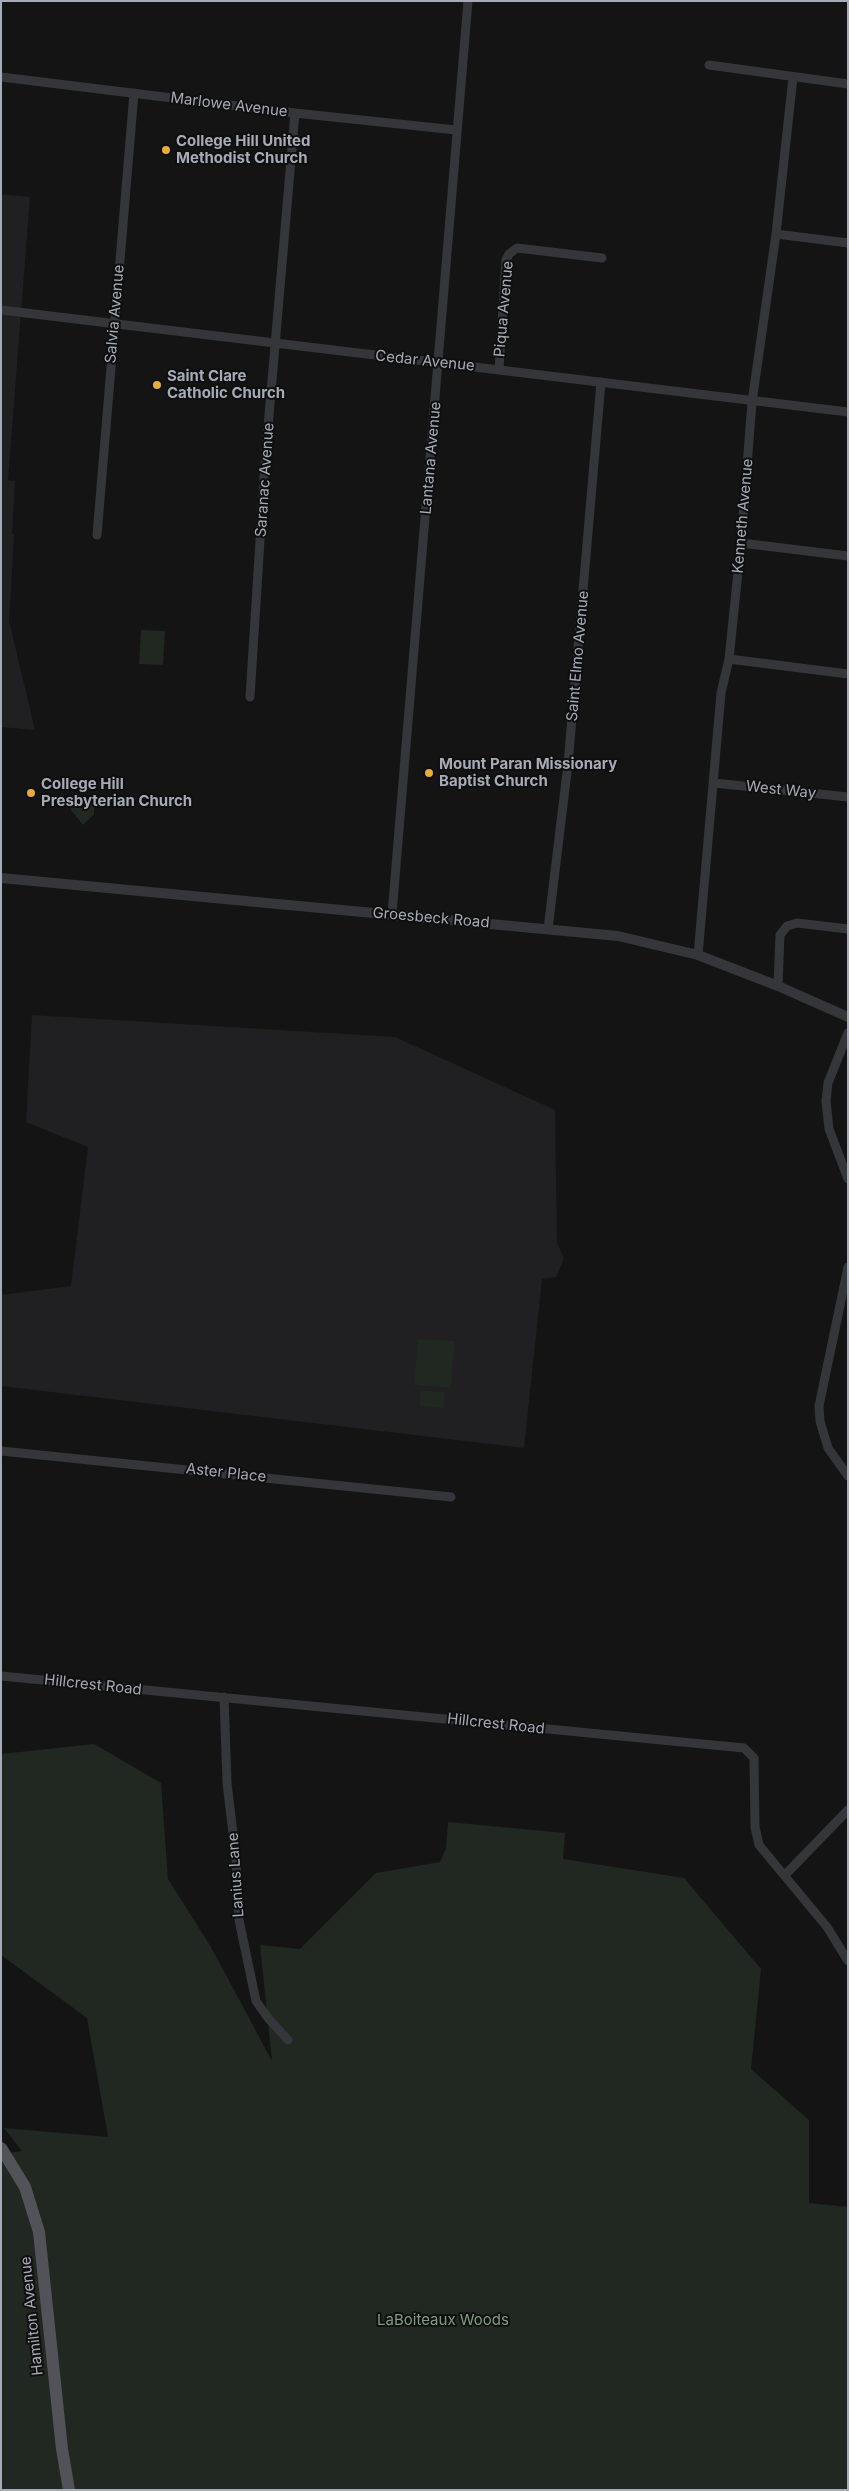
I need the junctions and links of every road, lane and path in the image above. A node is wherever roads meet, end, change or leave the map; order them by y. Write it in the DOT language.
graph roads {
  1 [pos="468,1"];
  2 [pos="710,65"];
  3 [pos="1,77"];
  4 [pos="793,77"];
  5 [pos="848,84"];
  6 [pos="134,93"];
  7 [pos="295,113"];
  8 [pos="456,130"];
  9 [pos="776,234"];
  10 [pos="848,243"];
  11 [pos="602,258"];
  12 [pos="1,310"];
  13 [pos="114,324"];
  14 [pos="275,344"];
  15 [pos="439,363"];
  16 [pos="499,369"];
  17 [pos="601,382"];
  18 [pos="752,402"];
  19 [pos="848,412"];
  20 [pos="97,535"];
  21 [pos="742,543"];
  22 [pos="848,556"];
  23 [pos="729,659"];
  24 [pos="848,674"];
  25 [pos="250,697"];
  26 [pos="714,783"];
  27 [pos="848,797"];
  28 [pos="1,878"];
  29 [pos="392,914"];
  30 [pos="548,929"];
  31 [pos="848,929"];
  32 [pos="698,955"];
  33 [pos="778,986"];
  34 [pos="848,1017"];
  35 [pos="848,1033"];
  36 [pos="848,1179"];
  37 [pos="848,1267"];
  38 [pos="1,1451"];
  39 [pos="848,1476"];
  40 [pos="451,1496"];
  41 [pos="1,1676"];
  42 [pos="224,1697"];
  43 [pos="848,1810"];
  44 [pos="785,1876"];
  45 [pos="848,1961"];
  46 [pos="288,2040"];
  47 [pos="1,2148"];
  48 [pos="69,2490"];
  1 -- 8 [label="street, Lantana Avenue"];
  2 -- 4 [label="street"];
  3 -- 6 [label="street, Marlowe Avenue"];
  4 -- 5 [label="street"];
  4 -- 9 [label="street, Kenneth Avenue"];
  6 -- 7 [label="street, Marlowe Avenue"];
  6 -- 13 [label="street, Salvia Avenue"];
  7 -- 8 [label="street, Marlowe Avenue"];
  7 -- 14 [label="street, Saranac Avenue"];
  8 -- 15 [label="street, Lantana Avenue"];
  9 -- 10 [label="street"];
  9 -- 18 [label="street, Kenneth Avenue"];
  11 -- 16 [label="street, Piqua Avenue"];
  12 -- 13 [label="street, Cedar Avenue"];
  13 -- 14 [label="street, Cedar Avenue"];
  13 -- 20 [label="street, Salvia Avenue"];
  14 -- 15 [label="street, Cedar Avenue"];
  14 -- 25 [label="street, Saranac Avenue"];
  15 -- 16 [label="street, Cedar Avenue"];
  15 -- 29 [label="street, Lantana Avenue"];
  16 -- 17 [label="street, Cedar Avenue"];
  17 -- 18 [label="street, Cedar Avenue"];
  17 -- 30 [label="street, Saint Elmo Avenue"];
  18 -- 19 [label="street, Cedar Avenue"];
  18 -- 21 [label="street, Kenneth Avenue"];
  21 -- 22 [label="street"];
  21 -- 23 [label="street, Kenneth Avenue"];
  23 -- 24 [label="street"];
  23 -- 26 [label="street, Kenneth Avenue"];
  26 -- 27 [label="street, West Way"];
  26 -- 32 [label="street, Kenneth Avenue"];
  28 -- 29 [label="street, Groesbeck Road"];
  29 -- 30 [label="street, Groesbeck Road"];
  30 -- 32 [label="street, Groesbeck Road"];
  31 -- 33 [label="street"];
  32 -- 33 [label="street, Groesbeck Road"];
  33 -- 34 [label="street, Groesbeck Road"];
  35 -- 36 [label="street"];
  37 -- 39 [label="street"];
  38 -- 40 [label="street, Aster Place"];
  41 -- 42 [label="street, Hillcrest Road"];
  42 -- 44 [label="street, Hillcrest Road"];
  42 -- 46 [label="street, Lanius Lane"];
  43 -- 44 [label="street"];
  44 -- 45 [label="street, Hillcrest Road"];
  47 -- 48 [label="main road, Hamilton Avenue"];
}
